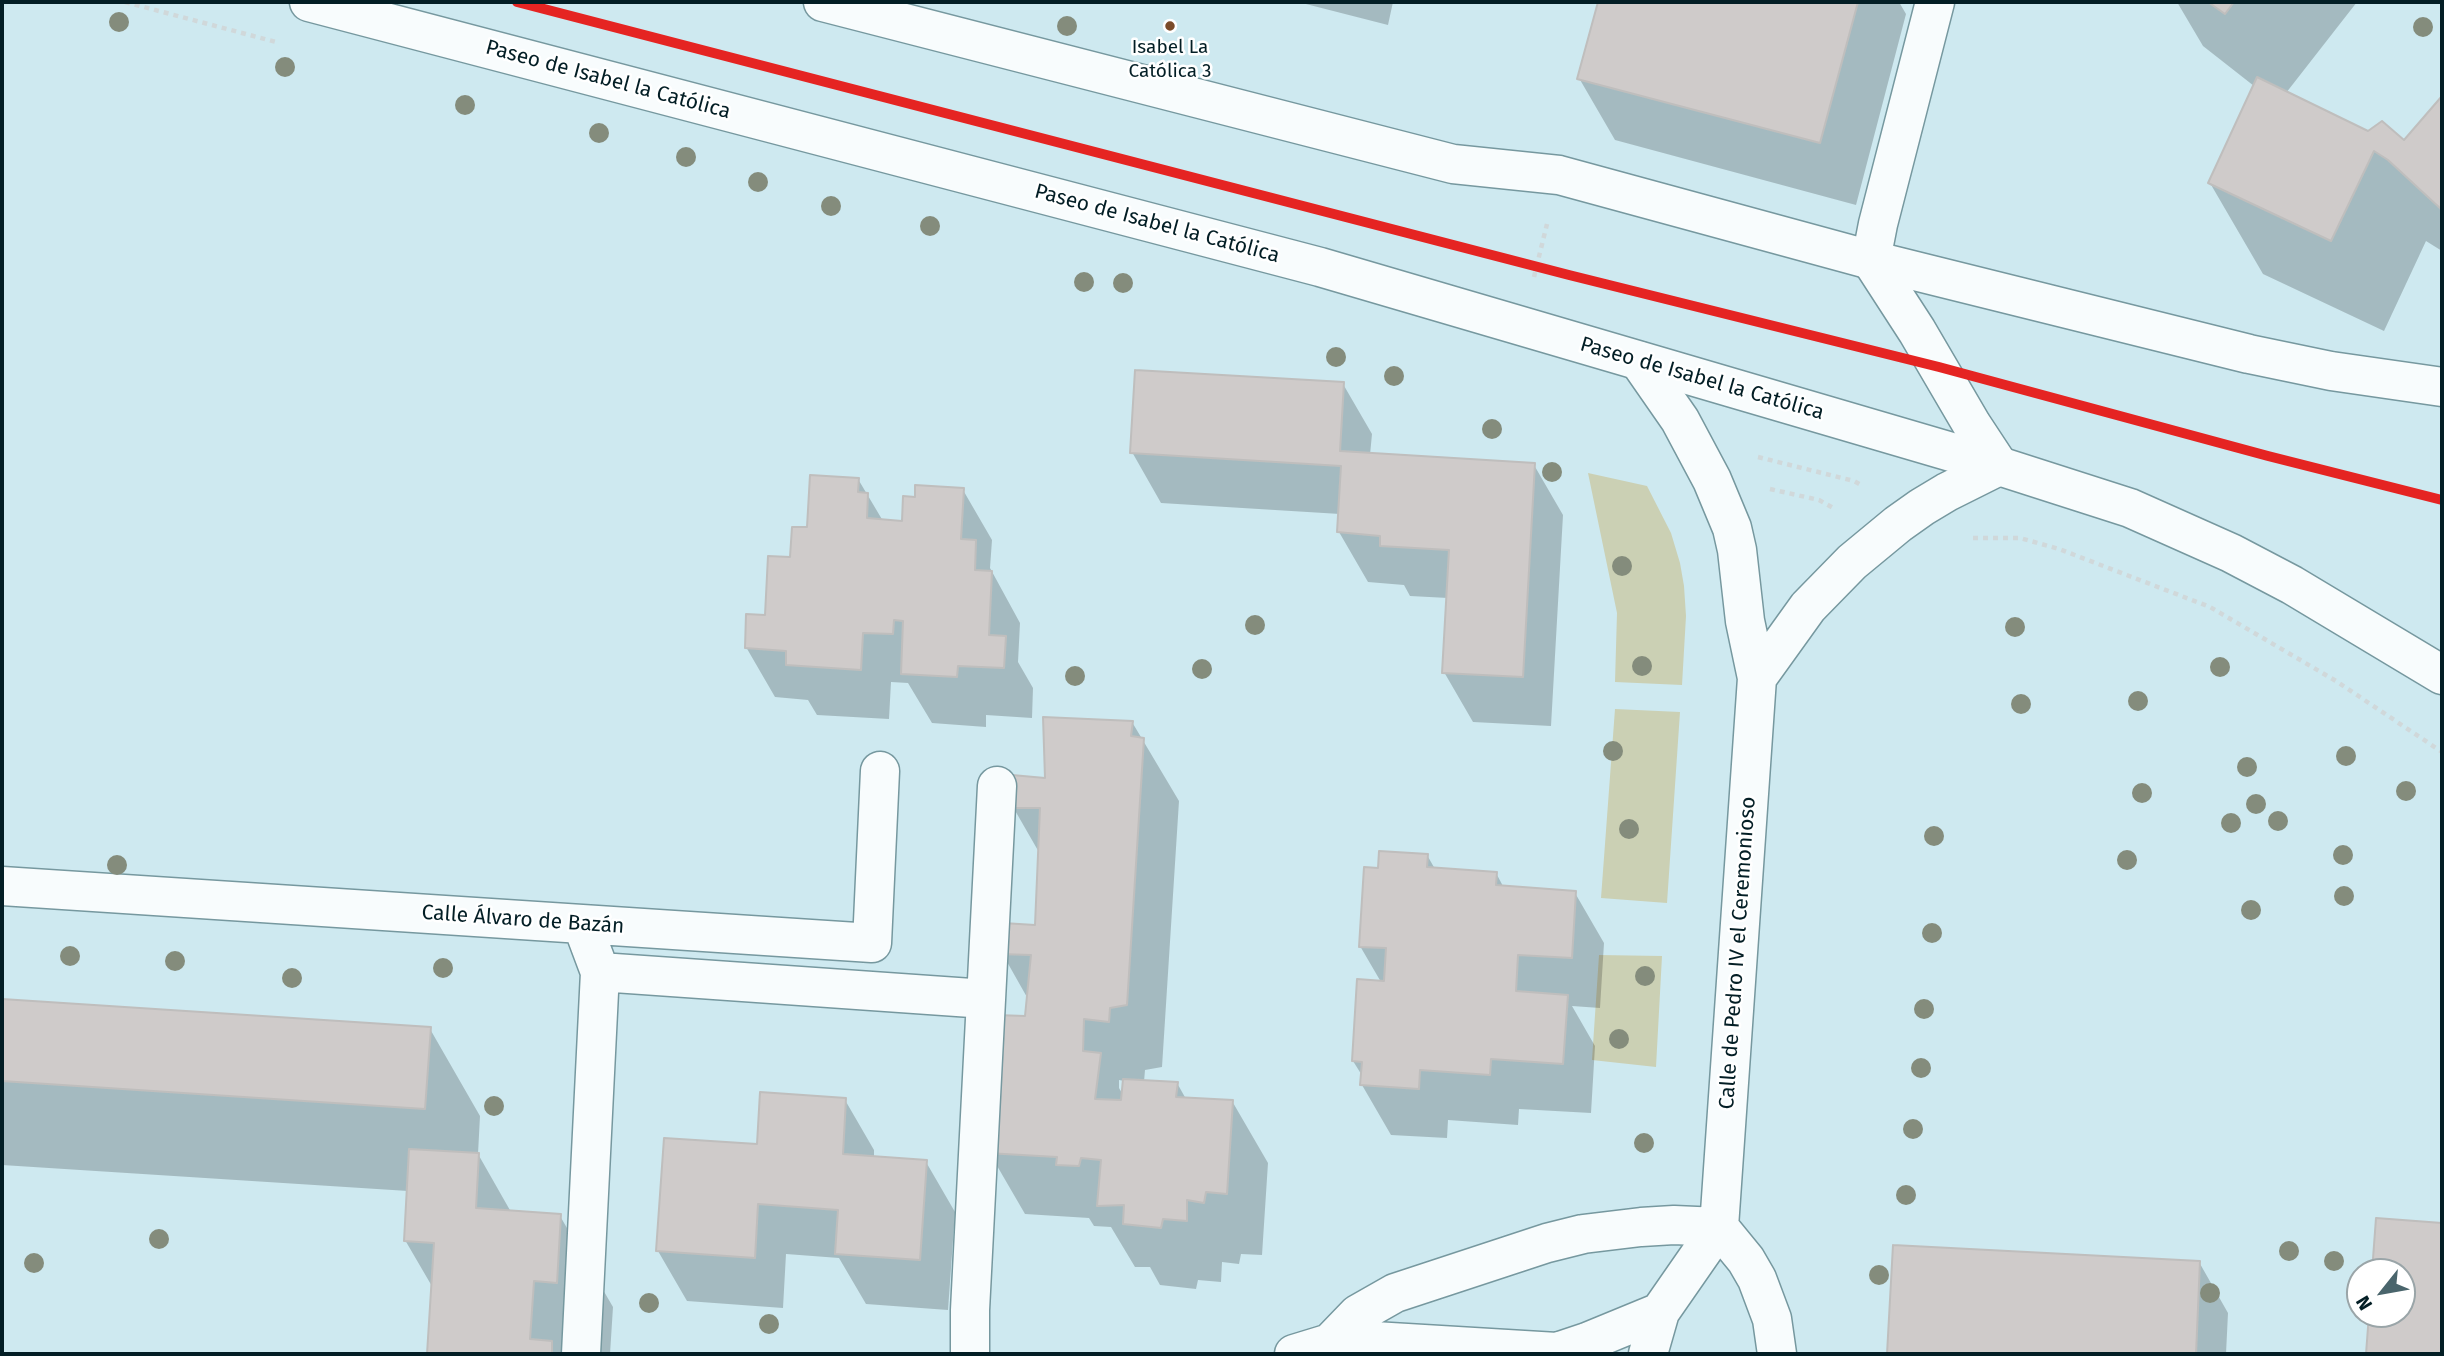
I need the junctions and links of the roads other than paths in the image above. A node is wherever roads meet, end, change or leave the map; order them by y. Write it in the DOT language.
graph roads {
  1 [pos="309,2"];
  2 [pos="823,2"];
  3 [pos="1935,2"];
  4 [pos="1871,260"];
  5 [pos="1639,361"];
  6 [pos="2442,387"];
  7 [pos="1999,466"];
  8 [pos="2442,675"];
  9 [pos="1757,678"];
  10 [pos="880,771"];
  11 [pos="997,786"];
  12 [pos="2,886"];
  13 [pos="582,924"];
  14 [pos="600,972"];
  15 [pos="986,999"];
  16 [pos="1719,1227"];
  17 [pos="1660,1312"];
  18 [pos="1330,1343"];
  19 [pos="1558,1353"];
  20 [pos="581,1354"];
  21 [pos="970,1354"];
  22 [pos="1294,1354"];
  23 [pos="1648,1354"];
  24 [pos="1777,1354"];
  1 -- 5 [label="street, Paseo de Isabel la Católica"];
  2 -- 4 [label="street"];
  3 -- 4 [label="street"];
  4 -- 6 [label="street"];
  4 -- 7 [label="street"];
  5 -- 7 [label="street, Paseo de Isabel la Católica"];
  5 -- 9 [label="street, Calle de Pedro IV el Ceremonioso"];
  7 -- 8 [label="street, Paseo de Isabel la Católica"];
  7 -- 9 [label="street, Calle de Pedro IV el Ceremonioso"];
  9 -- 16 [label="street, Calle de Pedro IV el Ceremonioso"];
  10 -- 13 [label="street, Calle Álvaro de Bazán"];
  11 -- 15 [label="street"];
  12 -- 13 [label="street, Calle Álvaro de Bazán"];
  13 -- 14 [label="street"];
  14 -- 15 [label="street"];
  14 -- 20 [label="street"];
  15 -- 21 [label="street"];
  16 -- 17 [label="street"];
  16 -- 18 [label="street"];
  16 -- 24 [label="street"];
  17 -- 19 [label="street"];
  17 -- 23 [label="street"];
  18 -- 19 [label="street"];
  18 -- 22 [label="street"];
}
